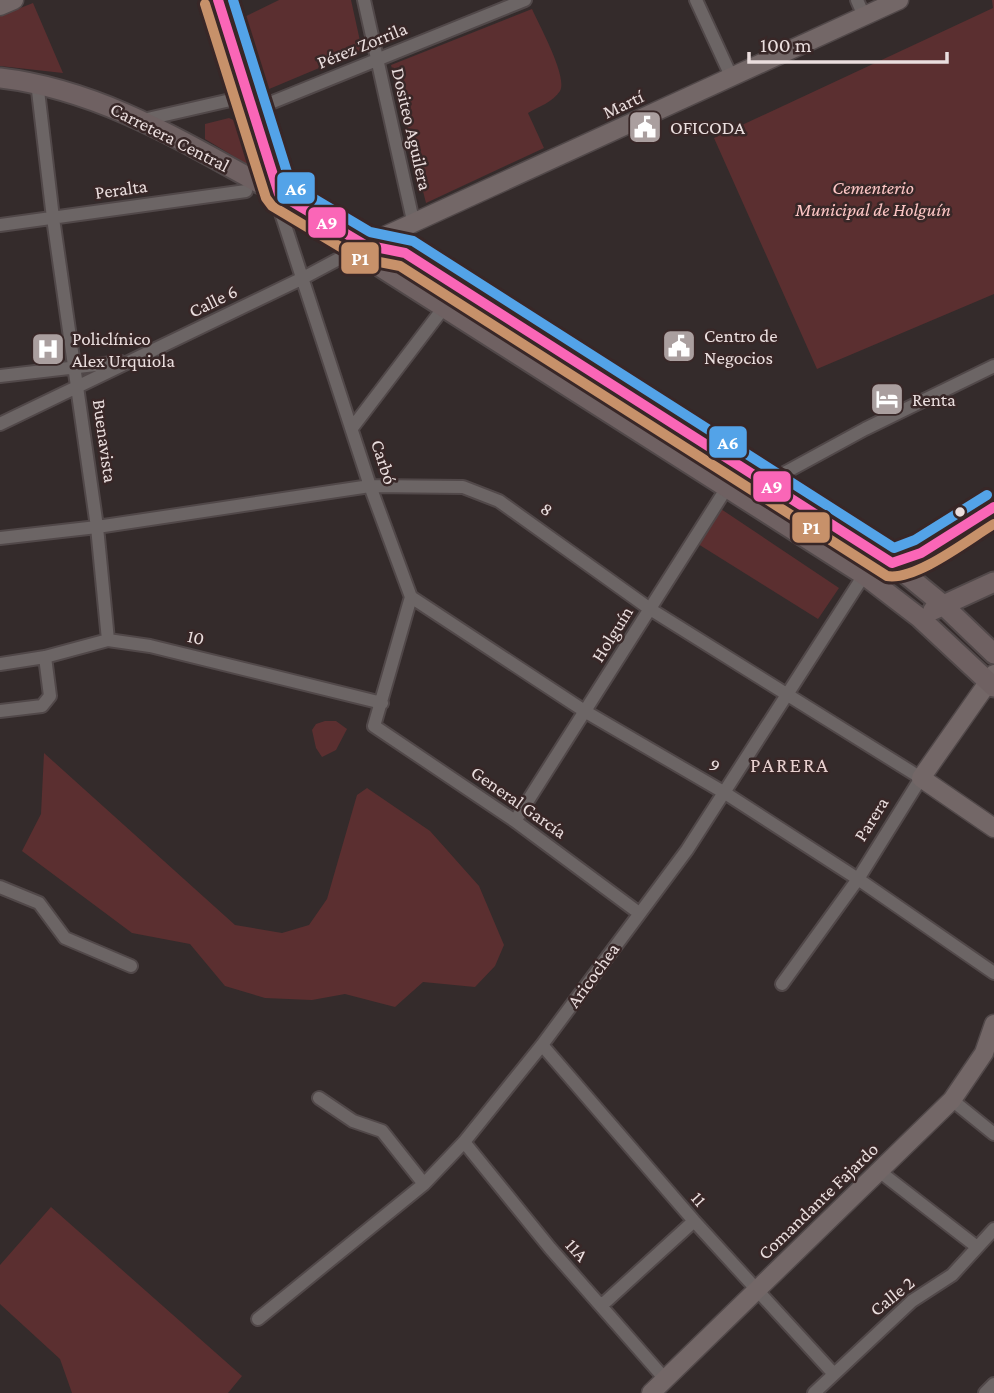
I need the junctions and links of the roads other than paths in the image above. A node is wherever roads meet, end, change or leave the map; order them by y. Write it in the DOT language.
graph roads {
  1 [pos="14,0"];
  2 [pos="218,0"];
  3 [pos="364,0"];
  4 [pos="524,0"];
  5 [pos="696,0"];
  6 [pos="899,0"];
  7 [pos="0,6"];
  8 [pos="860,8"];
  9 [pos="377,60"];
  10 [pos="731,76"];
  11 [pos="0,78"];
  12 [pos="37,82"];
  13 [pos="250,103"];
  14 [pos="143,120"];
  15 [pos="246,191"];
  16 [pos="279,202"];
  17 [pos="53,218"];
  18 [pos="0,225"];
  19 [pos="414,225"];
  20 [pos="365,245"];
  21 [pos="303,278"];
  22 [pos="445,306"];
  23 [pos="136,360"];
  24 [pos="994,366"];
  25 [pos="76,368"];
  26 [pos="0,376"];
  27 [pos="78,386"];
  28 [pos="0,424"];
  29 [pos="352,429"];
  30 [pos="740,467"];
  31 [pos="766,484"];
  32 [pos="370,486"];
  33 [pos="727,488"];
  34 [pos="994,507"];
  35 [pos="97,527"];
  36 [pos="0,538"];
  37 [pos="892,564"];
  38 [pos="864,575"];
  39 [pos="994,582"];
  40 [pos="411,597"];
  41 [pos="942,604"];
  42 [pos="650,609"];
  43 [pos="920,618"];
  44 [pos="108,640"];
  45 [pos="994,654"];
  46 [pos="45,657"];
  47 [pos="0,664"];
  48 [pos="992,681"];
  49 [pos="789,695"];
  50 [pos="382,703"];
  51 [pos="0,711"];
  52 [pos="586,712"];
  53 [pos="921,778"];
  54 [pos="725,793"];
  55 [pos="514,821"];
  56 [pos="994,828"];
  57 [pos="858,879"];
  58 [pos="0,887"];
  59 [pos="639,913"];
  60 [pos="131,966"];
  61 [pos="994,974"];
  62 [pos="782,984"];
  63 [pos="994,1024"];
  64 [pos="542,1045"];
  65 [pos="319,1098"];
  66 [pos="952,1100"];
  67 [pos="994,1134"];
  68 [pos="464,1142"];
  69 [pos="879,1171"];
  70 [pos="424,1184"];
  71 [pos="694,1221"];
  72 [pos="994,1229"];
  73 [pos="977,1247"];
  74 [pos="756,1290"];
  75 [pos="601,1306"];
  76 [pos="258,1319"];
  77 [pos="833,1373"];
  78 [pos="665,1379"];
  79 [pos="994,1384"];
  80 [pos="652,1393"];
  81 [pos="814,1393"];
  82 [pos="985,1393"];
  1 -- 7 [label="street"];
  2 -- 13 [label="street, Carbó"];
  3 -- 9 [label="street, Dositeo Aguilera"];
  4 -- 9 [label="street, Pérez Zorrila"];
  5 -- 10 [label="street"];
  6 -- 8 [label="street, Martí"];
  8 -- 10 [label="street, Martí"];
  9 -- 13 [label="street, Pérez Zorrila"];
  9 -- 19 [label="street, Dositeo Aguilera"];
  10 -- 19 [label="street, Martí"];
  11 -- 12 [label="main road, Carretera Central"];
  12 -- 14 [label="main road, Carretera Central"];
  12 -- 17 [label="street, Buenavista"];
  13 -- 14 [label="street, Pérez Zorrila"];
  13 -- 16 [label="street, Carbó"];
  14 -- 16 [label="main road, Carretera Central"];
  15 -- 17 [label="street, Peralta"];
  16 -- 20 [label="main road, Carretera Central"];
  16 -- 21 [label="street, Carbó"];
  17 -- 18 [label="street, Peralta"];
  17 -- 25 [label="street, Buenavista"];
  19 -- 20 [label="street, Martí"];
  20 -- 21 [label="street, Calle 6"];
  20 -- 22 [label="main road, Carretera Central"];
  20 -- 30 [label="main road, Carretera Central"];
  21 -- 23 [label="street, Calle 6"];
  21 -- 29 [label="street, Carbó"];
  22 -- 29 [label="street"];
  22 -- 33 [label="main road, Carretera Central"];
  23 -- 25 [label="street"];
  23 -- 27 [label="street, Calle 6"];
  24 -- 31 [label="street"];
  25 -- 26 [label="street"];
  25 -- 27 [label="street, Buenavista"];
  27 -- 28 [label="street, Calle 6"];
  27 -- 35 [label="street, Buenavista"];
  29 -- 32 [label="street, Carbó"];
  30 -- 31 [label="main road, Carretera Central"];
  30 -- 33 [label="street, Holguín"];
  31 -- 37 [label="main road, Carretera Central"];
  32 -- 35 [label="street, 8"];
  32 -- 40 [label="street, Carbó"];
  32 -- 42 [label="street, 8"];
  33 -- 38 [label="main road, Carretera Central"];
  33 -- 42 [label="street, Holguín"];
  34 -- 37 [label="main road"];
  35 -- 36 [label="street, 8"];
  35 -- 44 [label="street, Buenavista"];
  37 -- 41 [label="main road, Carretera Central"];
  38 -- 43 [label="main road, Carretera Central"];
  38 -- 49 [label="street, Aricochea"];
  39 -- 41 [label="main road"];
  40 -- 50 [label="street"];
  40 -- 52 [label="street, 9"];
  41 -- 43 [label="main road"];
  41 -- 45 [label="main road, Carretera Central"];
  42 -- 49 [label="street, 8"];
  42 -- 52 [label="street, Holguín"];
  43 -- 48 [label="main road, Carretera Central"];
  44 -- 46 [label="street, 10"];
  44 -- 50 [label="street, 10"];
  46 -- 47 [label="street, 10"];
  46 -- 51 [label="street"];
  48 -- 53 [label="street, Parera"];
  49 -- 53 [label="street, 8"];
  49 -- 54 [label="street, Aricochea"];
  50 -- 55 [label="street, General García"];
  52 -- 54 [label="street, 9"];
  52 -- 55 [label="street, Holguín"];
  53 -- 56 [label="street, 8"];
  53 -- 57 [label="street, Parera"];
  54 -- 57 [label="street, 9"];
  54 -- 59 [label="street, Aricochea"];
  55 -- 59 [label="street, General García"];
  57 -- 61 [label="street, 9"];
  57 -- 62 [label="street, Parera"];
  58 -- 60 [label="street"];
  59 -- 64 [label="street, Aricochea"];
  63 -- 66 [label="street, Comandante Fajardo"];
  64 -- 68 [label="street, Aricochea"];
  64 -- 71 [label="street, 11"];
  65 -- 70 [label="street"];
  66 -- 67 [label="street"];
  66 -- 69 [label="street, Comandante Fajardo"];
  68 -- 70 [label="street, Aricochea"];
  68 -- 75 [label="street, 11A"];
  69 -- 73 [label="street"];
  69 -- 74 [label="street, Comandante Fajardo"];
  70 -- 76 [label="street, Aricochea"];
  71 -- 74 [label="street, 11"];
  71 -- 75 [label="street"];
  72 -- 73 [label="street, Calle 2"];
  73 -- 77 [label="street, Calle 2"];
  74 -- 77 [label="street, 11"];
  74 -- 78 [label="street, Comandante Fajardo"];
  75 -- 78 [label="street, 11A"];
  77 -- 81 [label="street, Calle 2"];
  78 -- 80 [label="street, Comandante Fajardo"];
  79 -- 82 [label="street"];
}
